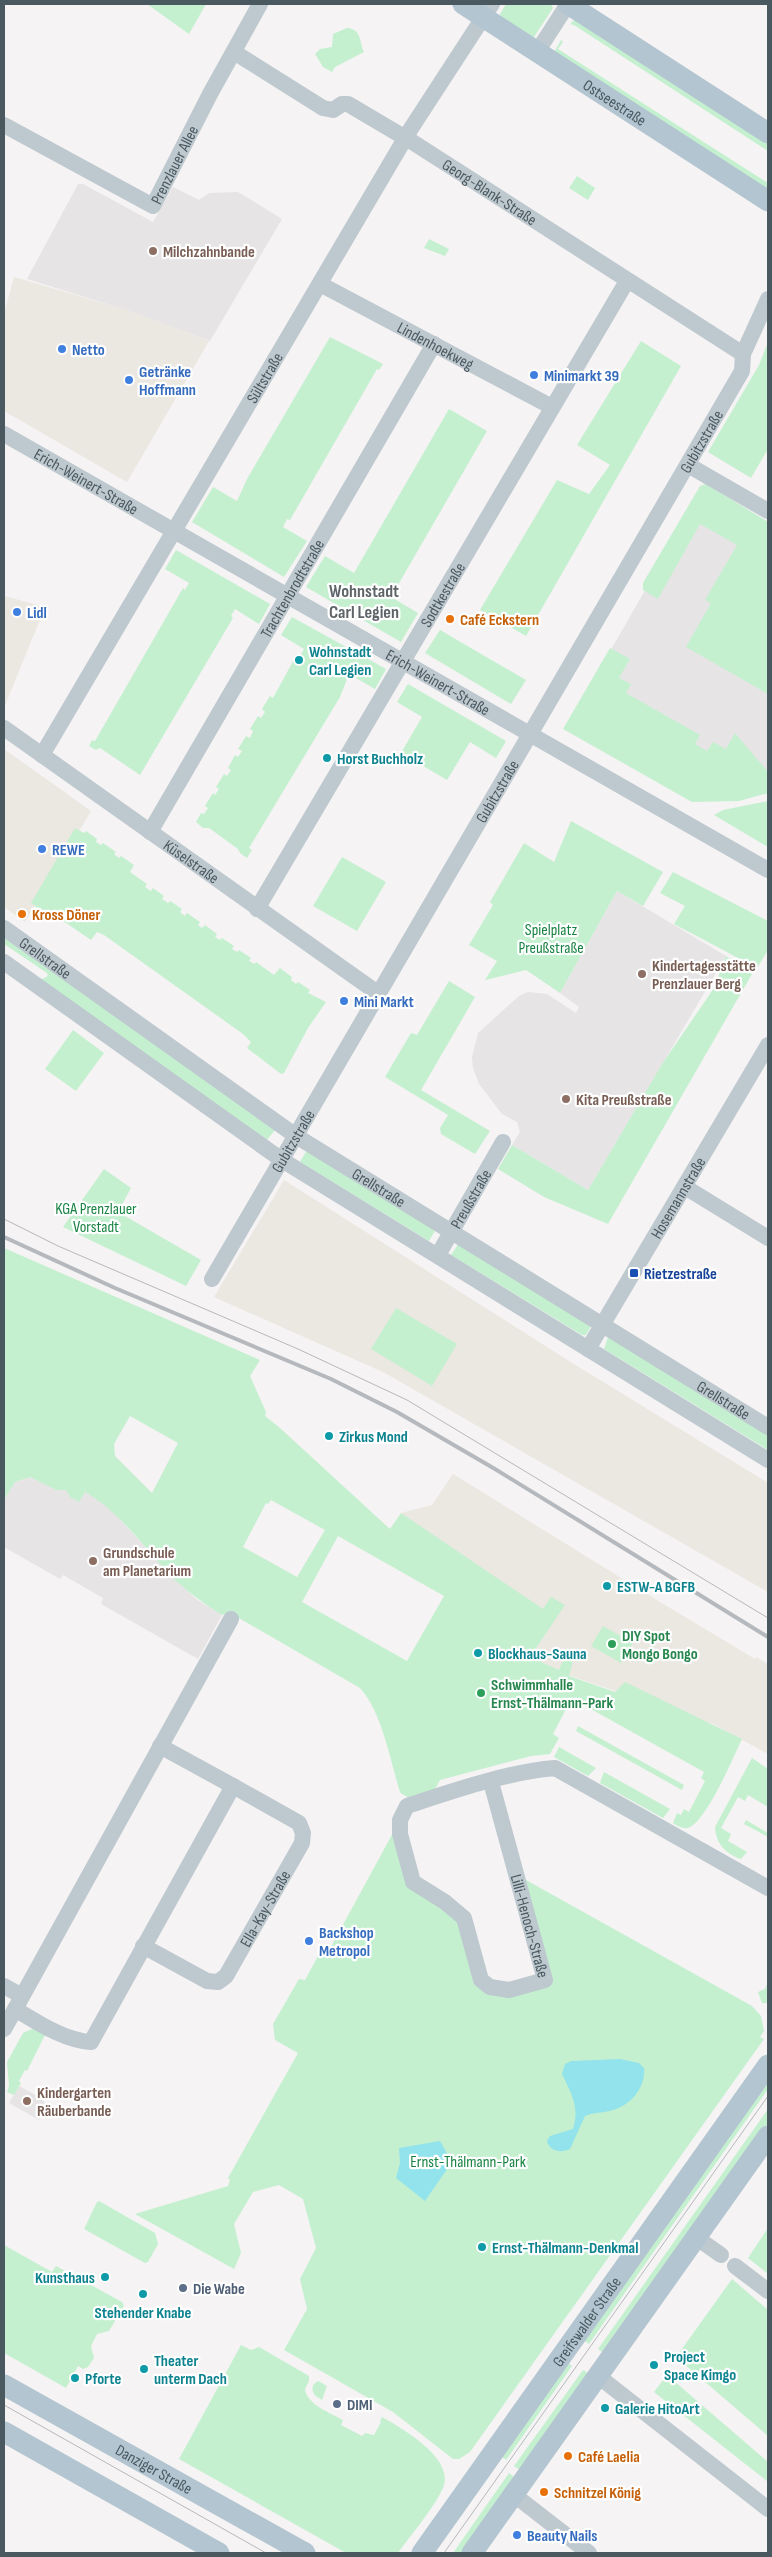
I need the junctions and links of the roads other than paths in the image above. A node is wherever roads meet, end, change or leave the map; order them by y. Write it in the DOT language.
graph roads {
  1 [pos="260,4"];
  2 [pos="463,4"];
  3 [pos="568,4"];
  4 [pos="488,10"];
  5 [pos="234,52"];
  6 [pos="536,52"];
  7 [pos="4,125"];
  8 [pos="768,133"];
  9 [pos="406,138"];
  10 [pos="768,201"];
  11 [pos="627,280"];
  12 [pos="320,284"];
  13 [pos="768,300"];
  14 [pos="434,344"];
  15 [pos="743,354"];
  16 [pos="552,407"];
  17 [pos="4,434"];
  18 [pos="688,464"];
  19 [pos="768,511"];
  20 [pos="174,532"];
  21 [pos="289,597"];
  22 [pos="402,662"];
  23 [pos="4,728"];
  24 [pos="530,735"];
  25 [pos="42,755"];
  26 [pos="150,832"];
  27 [pos="768,870"];
  28 [pos="257,909"];
  29 [pos="4,928"];
  30 [pos="4,962"];
  31 [pos="379,994"];
  32 [pos="768,1045"];
  33 [pos="296,1136"];
  34 [pos="503,1142"];
  35 [pos="282,1160"];
  36 [pos="684,1187"];
  37 [pos="452,1232"];
  38 [pos="768,1238"];
  39 [pos="438,1255"];
  40 [pos="212,1278"];
  41 [pos="602,1326"];
  42 [pos="588,1349"];
  43 [pos="768,1427"];
  44 [pos="768,1460"];
  45 [pos="231,1619"];
  46 [pos="160,1746"];
  47 [pos="491,1782"];
  48 [pos="233,1786"];
  49 [pos="768,1888"];
  50 [pos="143,1946"];
  51 [pos="4,1986"];
  52 [pos="18,2002"];
  53 [pos="4,2029"];
  54 [pos="768,2065"];
  55 [pos="768,2136"];
  56 [pos="697,2238"];
  57 [pos="721,2255"];
  58 [pos="736,2266"];
  59 [pos="768,2292"];
  60 [pos="598,2376"];
  61 [pos="4,2384"];
  62 [pos="4,2432"];
  63 [pos="513,2494"];
  64 [pos="768,2508"];
  65 [pos="219,2553"];
  66 [pos="304,2553"];
  67 [pos="422,2553"];
  68 [pos="472,2553"];
  69 [pos="590,2553"];
  1 -- 5 [label="street"];
  2 -- 4 [label="main road, Ostseestraße"];
  3 -- 6 [label="street"];
  3 -- 8 [label="main road"];
  4 -- 6 [label="main road, Ostseestraße"];
  4 -- 9 [label="street, Sültstraße"];
  5 -- 7 [label="street, Prenzlauer Allee"];
  5 -- 9 [label="street, Georg-Blank-Straße"];
  6 -- 10 [label="main road, Ostseestraße"];
  9 -- 11 [label="street, Georg-Blank-Straße"];
  9 -- 12 [label="street, Sültstraße"];
  11 -- 15 [label="street, Georg-Blank-Straße"];
  11 -- 16 [label="street, Sodtkestraße"];
  12 -- 14 [label="street, Lindenhoekweg"];
  12 -- 20 [label="street, Sültstraße"];
  13 -- 15 [label="street, Gubitzstraße"];
  14 -- 16 [label="street, Lindenhoekweg"];
  14 -- 21 [label="street, Trachtenbrodtstraße"];
  15 -- 18 [label="street, Gubitzstraße"];
  16 -- 22 [label="street, Sodtkestraße"];
  17 -- 20 [label="street, Erich-Weinert-Straße"];
  18 -- 19 [label="street"];
  18 -- 24 [label="street, Gubitzstraße"];
  20 -- 21 [label="street, Erich-Weinert-Straße"];
  20 -- 25 [label="street, Sültstraße"];
  21 -- 22 [label="street, Erich-Weinert-Straße"];
  21 -- 26 [label="street, Trachtenbrodtstraße"];
  22 -- 24 [label="street, Erich-Weinert-Straße"];
  22 -- 28 [label="street, Sodtkestraße"];
  23 -- 25 [label="street, Küselstraße"];
  24 -- 27 [label="street, Erich-Weinert-Straße"];
  24 -- 31 [label="street, Gubitzstraße"];
  25 -- 26 [label="street, Küselstraße"];
  26 -- 28 [label="street, Küselstraße"];
  28 -- 31 [label="street, Küselstraße"];
  29 -- 33 [label="street, Grellstraße"];
  30 -- 35 [label="street, Grellstraße"];
  31 -- 33 [label="street, Gubitzstraße"];
  32 -- 36 [label="street, Hosemannstraße"];
  33 -- 35 [label="street, Gubitzstraße"];
  33 -- 37 [label="street, Grellstraße"];
  34 -- 37 [label="street, Preußstraße"];
  35 -- 39 [label="street, Grellstraße"];
  35 -- 40 [label="street, Gubitzstraße"];
  36 -- 38 [label="street"];
  36 -- 41 [label="street, Hosemannstraße"];
  37 -- 39 [label="street, Preußstraße"];
  37 -- 41 [label="street, Grellstraße"];
  39 -- 42 [label="street, Grellstraße"];
  41 -- 42 [label="street, Hosemannstraße"];
  41 -- 43 [label="street, Grellstraße"];
  42 -- 44 [label="street, Grellstraße"];
  45 -- 46 [label="street"];
  46 -- 48 [label="street, Ella-Kay-Straße"];
  46 -- 52 [label="street"];
  47 -- 47 [label="street, Lilli-Henoch-Straße"];
  47 -- 49 [label="street, Lilli-Henoch-Straße"];
  48 -- 50 [label="street"];
  48 -- 50 [label="street, Ella-Kay-Straße"];
  50 -- 52 [label="street"];
  51 -- 52 [label="street"];
  52 -- 53 [label="street"];
  54 -- 67 [label="main road, Greifswalder Straße"];
  55 -- 56 [label="main road"];
  56 -- 57 [label="street"];
  56 -- 60 [label="main road"];
  58 -- 59 [label="street"];
  60 -- 63 [label="main road"];
  60 -- 64 [label="street"];
  61 -- 66 [label="main road, Danziger Straße"];
  62 -- 65 [label="main road"];
  63 -- 68 [label="main road"];
  63 -- 69 [label="street"];
}
